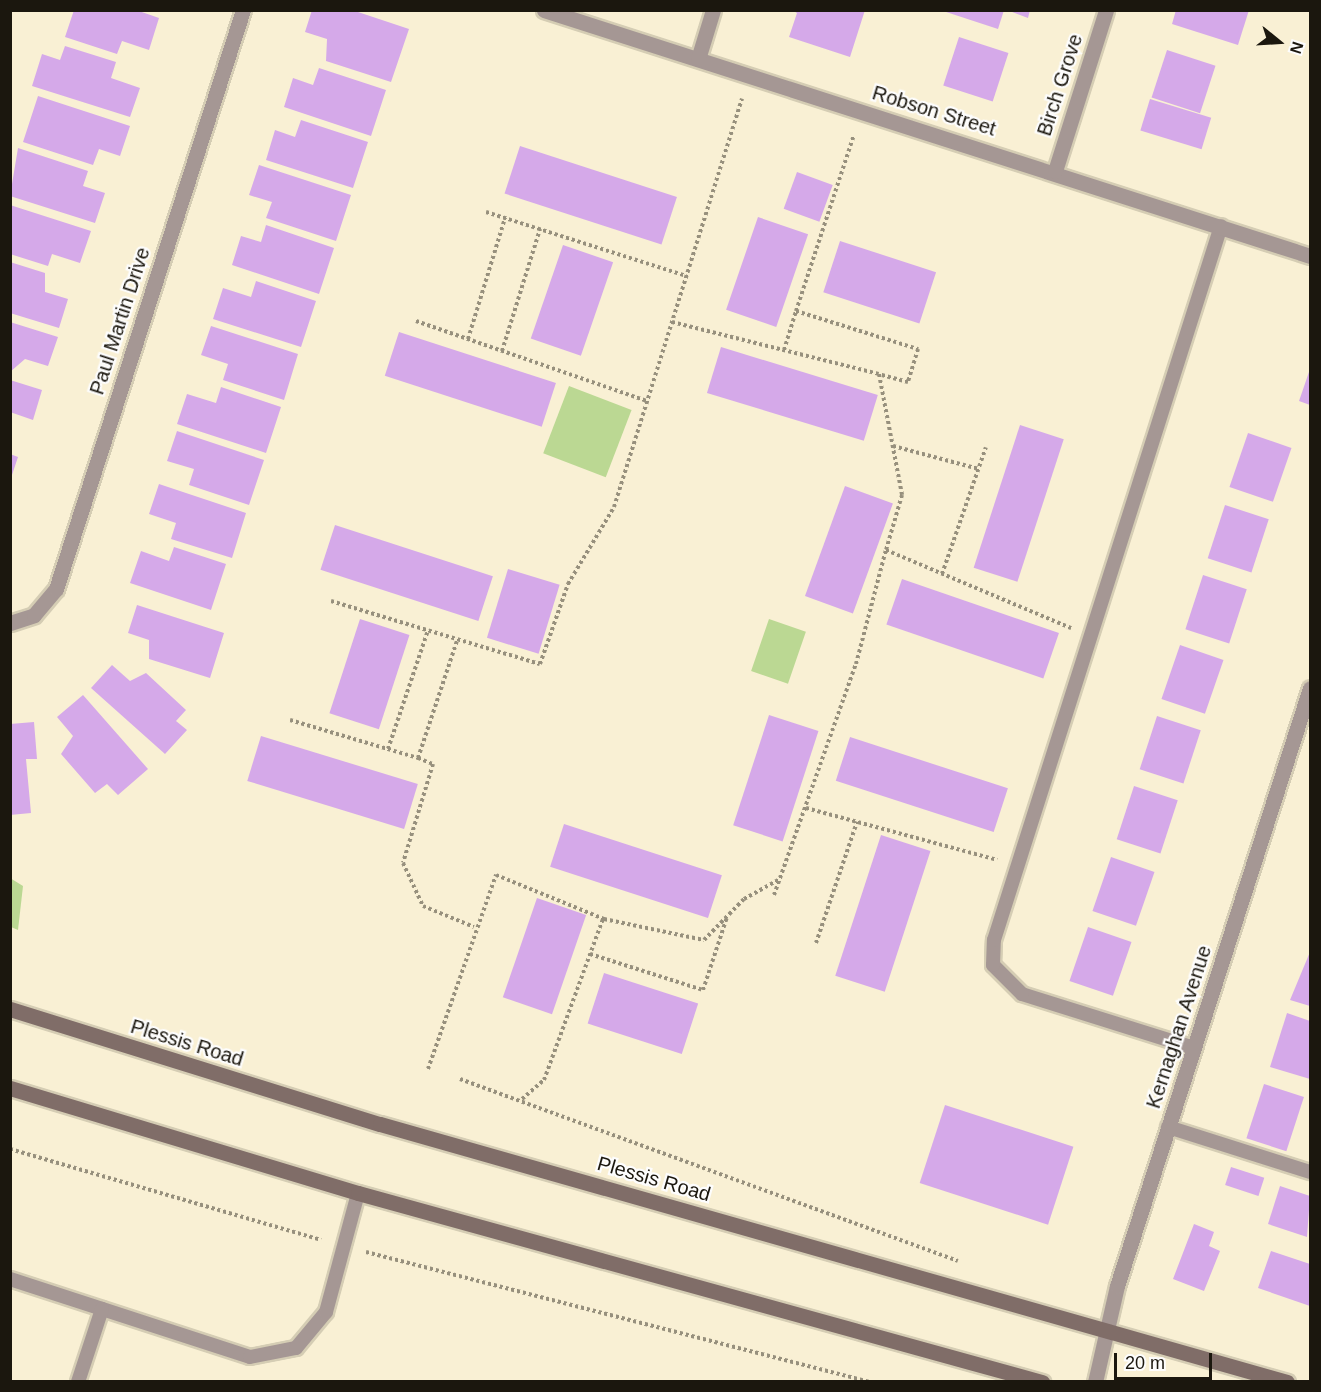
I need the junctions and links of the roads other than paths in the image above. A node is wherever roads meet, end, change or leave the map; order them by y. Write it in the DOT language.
graph roads {
  1 [pos="243,10"];
  2 [pos="544,10"];
  3 [pos="713,10"];
  4 [pos="1106,10"];
  5 [pos="698,59"];
  6 [pos="1055,171"];
  7 [pos="1221,226"];
  8 [pos="1311,256"];
  9 [pos="10,623"];
  10 [pos="1311,688"];
  11 [pos="10,1009"];
  12 [pos="1194,1048"];
  13 [pos="10,1088"];
  14 [pos="1168,1127"];
  15 [pos="1311,1172"];
  16 [pos="358,1193"];
  17 [pos="10,1279"];
  18 [pos="102,1309"];
  19 [pos="1107,1329"];
  20 [pos="78,1382"];
  21 [pos="1042,1382"];
  22 [pos="1095,1382"];
  23 [pos="1287,1382"];
  1 -- 9 [label="street, Paul Martin Drive"];
  2 -- 5 [label="street, Robson Street"];
  3 -- 5 [label="street"];
  4 -- 6 [label="street, Birch Grove"];
  5 -- 6 [label="street, Robson Street"];
  6 -- 7 [label="street, Robson Street"];
  7 -- 8 [label="street, Robson Street"];
  7 -- 12 [label="lane"];
  10 -- 12 [label="street, Kernaghan Avenue"];
  11 -- 19 [label="main road, Plessis Road"];
  12 -- 14 [label="street, Kernaghan Avenue"];
  13 -- 16 [label="main road"];
  14 -- 15 [label="lane"];
  14 -- 19 [label="street, Kernaghan Avenue"];
  16 -- 18 [label="lane"];
  16 -- 21 [label="main road"];
  17 -- 18 [label="lane"];
  18 -- 20 [label="lane"];
  19 -- 22 [label="street, Kernaghan Avenue"];
  19 -- 23 [label="main road, Plessis Road"];
}
